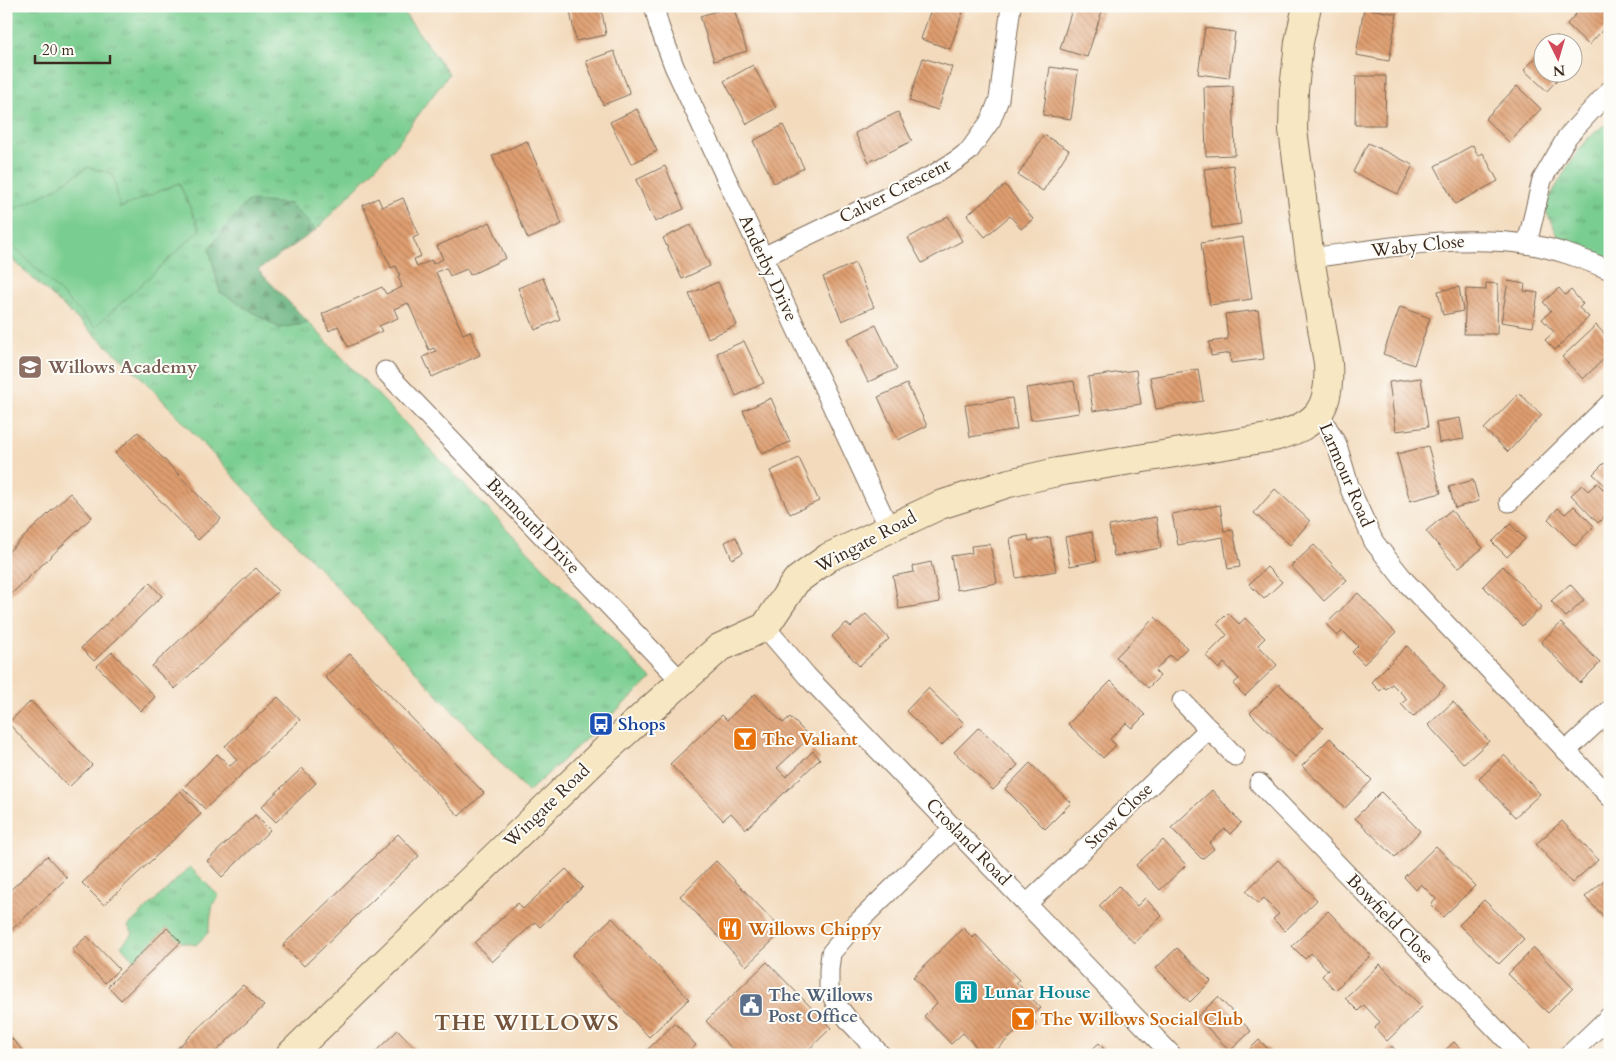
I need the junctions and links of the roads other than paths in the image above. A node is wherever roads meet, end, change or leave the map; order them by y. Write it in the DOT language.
graph roads {
  1 [pos="654,6"];
  2 [pos="1011,6"];
  3 [pos="1308,6"];
  4 [pos="1610,90"];
  5 [pos="1527,244"];
  6 [pos="763,257"];
  7 [pos="1310,258"];
  8 [pos="1610,270"];
  9 [pos="385,371"];
  10 [pos="1610,403"];
  11 [pos="1319,412"];
  12 [pos="1508,502"];
  13 [pos="889,528"];
  14 [pos="766,627"];
  15 [pos="681,681"];
  16 [pos="1182,702"];
  17 [pos="1610,710"];
  18 [pos="1209,729"];
  19 [pos="1566,751"];
  20 [pos="1235,756"];
  21 [pos="1259,783"];
  22 [pos="1610,797"];
  23 [pos="954,828"];
  24 [pos="1028,904"];
  25 [pos="1610,1016"];
  26 [pos="878,1051"];
  27 [pos="290,1055"];
  28 [pos="1172,1055"];
  29 [pos="1521,1055"];
  30 [pos="1569,1055"];
  1 -- 6 [label="street, Anderby Drive"];
  2 -- 6 [label="street, Calver Crescent"];
  3 -- 7 [label="street, Larmour Road"];
  4 -- 5 [label="street"];
  5 -- 7 [label="street, Waby Close"];
  5 -- 8 [label="street, Waby Close"];
  6 -- 13 [label="street, Anderby Drive"];
  7 -- 11 [label="street, Larmour Road"];
  9 -- 15 [label="street, Barmouth Drive"];
  10 -- 12 [label="street"];
  11 -- 13 [label="street, Wingate Road"];
  11 -- 19 [label="street, Larmour Road"];
  13 -- 14 [label="street, Wingate Road"];
  14 -- 15 [label="street, Wingate Road"];
  14 -- 23 [label="street, Crosland Road"];
  15 -- 27 [label="street, Wingate Road"];
  16 -- 18 [label="street"];
  17 -- 19 [label="street"];
  18 -- 20 [label="street"];
  18 -- 24 [label="street, Stow Close"];
  19 -- 22 [label="street, Larmour Road"];
  21 -- 29 [label="street, Bowfield Close"];
  23 -- 24 [label="street, Crosland Road"];
  23 -- 26 [label="street"];
  24 -- 28 [label="street, Crosland Road"];
  25 -- 30 [label="street"];
}
